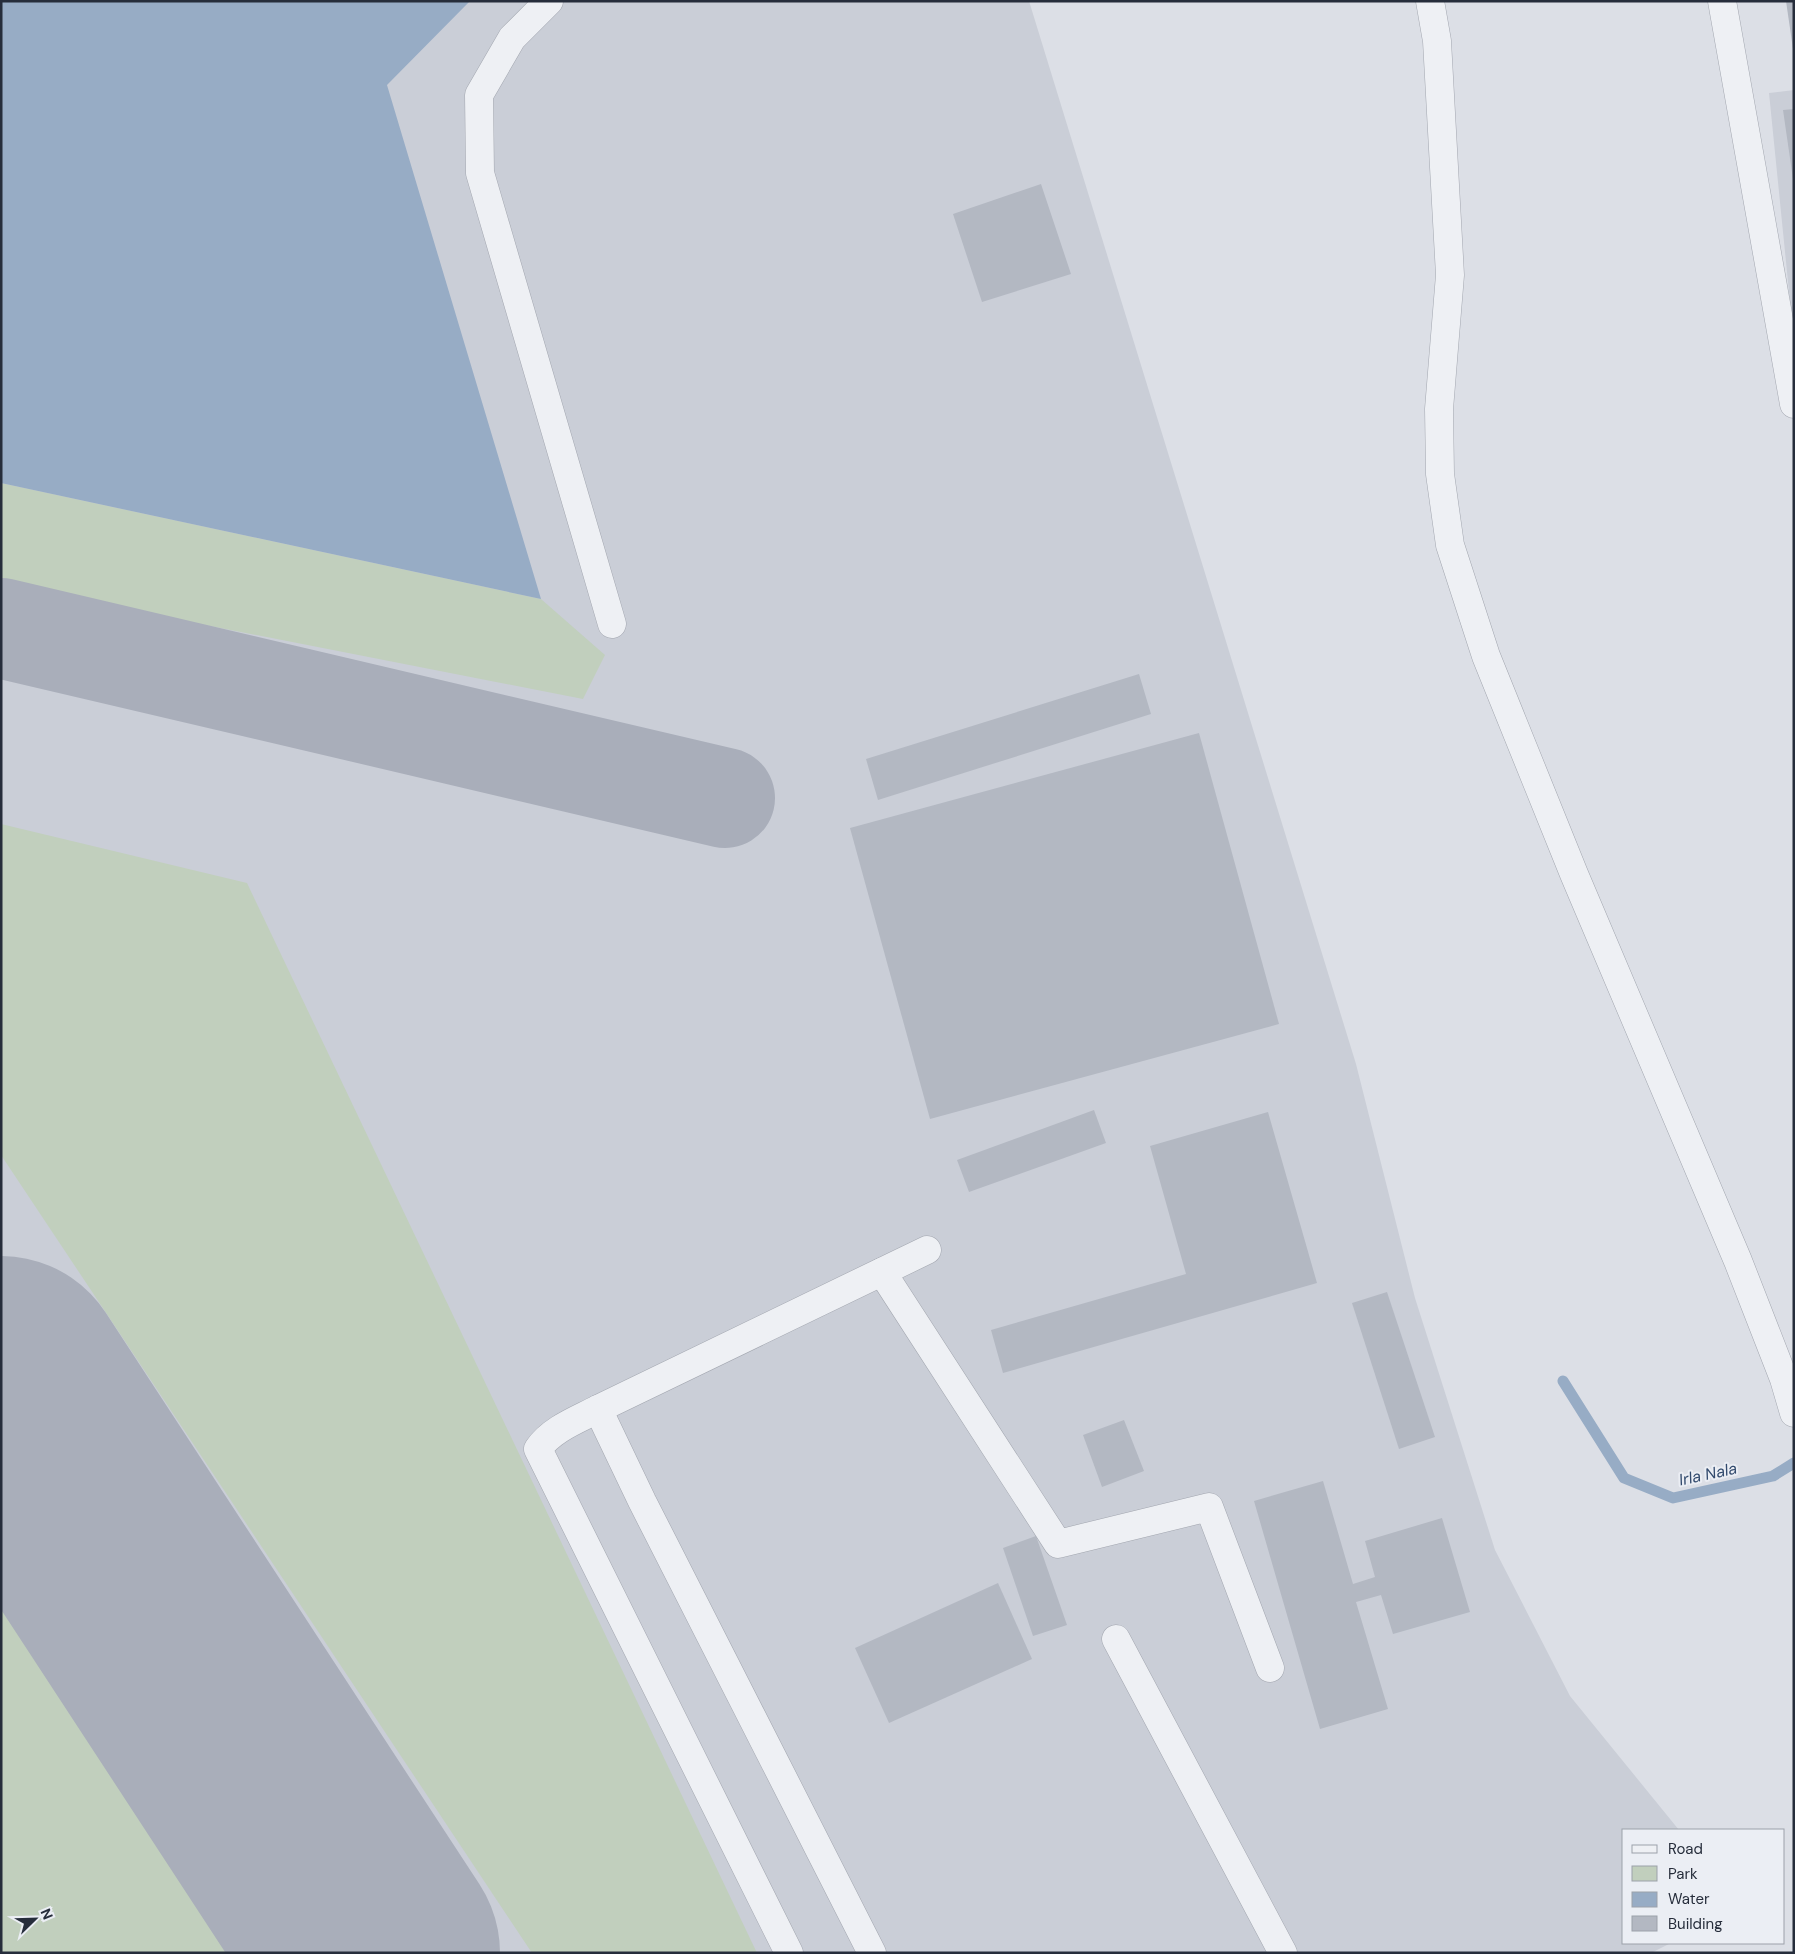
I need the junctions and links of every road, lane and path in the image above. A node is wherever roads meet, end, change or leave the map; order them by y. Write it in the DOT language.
graph roads {
  1 [pos="549,1"];
  2 [pos="1430,1"];
  3 [pos="1722,1"];
  4 [pos="1794,404"];
  5 [pos="612,624"];
  6 [pos="927,1250"];
  7 [pos="882,1272"];
  8 [pos="598,1409"];
  9 [pos="1794,1414"];
  10 [pos="1116,1640"];
  11 [pos="1270,1668"];
  12 [pos="789,1953"];
  13 [pos="872,1953"];
  14 [pos="1283,1953"];
  1 -- 5 [label="street"];
  2 -- 9 [label="street"];
  3 -- 4 [label="street"];
  6 -- 7 [label="street"];
  7 -- 8 [label="street"];
  7 -- 11 [label="street"];
  8 -- 12 [label="street"];
  8 -- 13 [label="street"];
  10 -- 14 [label="street"];
}
